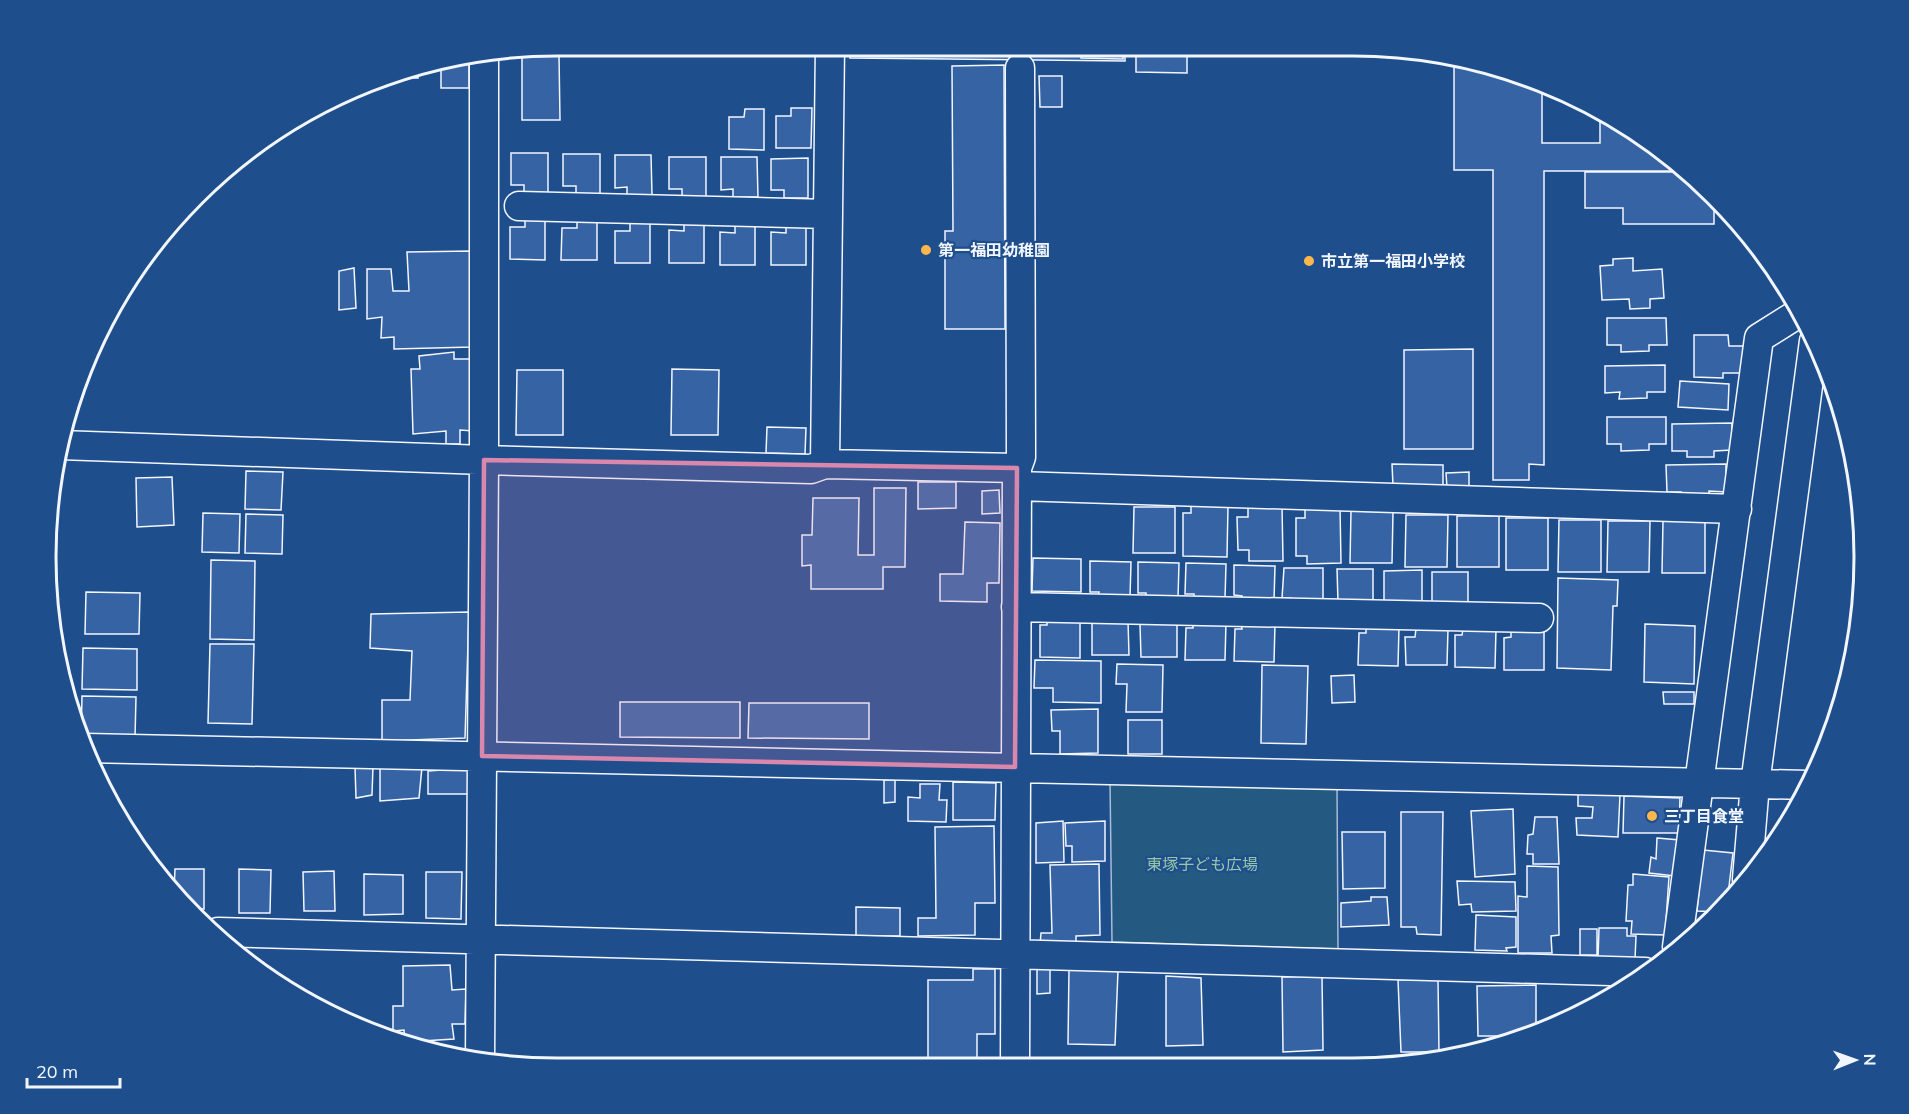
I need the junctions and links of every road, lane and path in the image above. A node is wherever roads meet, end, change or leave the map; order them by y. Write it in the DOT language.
graph roads {
  1 [pos="830,56"];
  2 [pos="484,61"];
  3 [pos="1020,68"];
  4 [pos="519,206"];
  5 [pos="827,214"];
  6 [pos="1792,317"];
  7 [pos="1812,358"];
  8 [pos="68,445"];
  9 [pos="484,460"];
  10 [pos="825,464"];
  11 [pos="1017,477"];
  12 [pos="1737,509"];
  13 [pos="1016,607"];
  14 [pos="1539,618"];
  15 [pos="94,748"];
  16 [pos="482,756"];
  17 [pos="1015,767"];
  18 [pos="1699,783"];
  19 [pos="1755,784"];
  20 [pos="1799,785"];
  21 [pos="1748,864"];
  22 [pos="224,932"];
  23 [pos="1678,938"];
  24 [pos="480,940"];
  25 [pos="1015,954"];
  26 [pos="1634,972"];
  27 [pos="480,1052"];
  28 [pos="1015,1058"];
  1 -- 5 [label="street"];
  2 -- 9 [label="street"];
  3 -- 11 [label="street"];
  4 -- 5 [label="street"];
  5 -- 10 [label="street"];
  6 -- 12 [label="street"];
  7 -- 19 [label="street"];
  8 -- 9 [label="street"];
  9 -- 10 [label="street"];
  9 -- 16 [label="street"];
  10 -- 11 [label="street"];
  11 -- 12 [label="street"];
  11 -- 13 [label="street"];
  12 -- 18 [label="street"];
  13 -- 14 [label="street"];
  13 -- 17 [label="street"];
  15 -- 16 [label="street"];
  16 -- 17 [label="street"];
  16 -- 24 [label="street"];
  17 -- 18 [label="street"];
  17 -- 25 [label="street"];
  18 -- 19 [label="street"];
  18 -- 23 [label="street"];
  19 -- 20 [label="street"];
  19 -- 21 [label="street"];
  22 -- 24 [label="street"];
  24 -- 25 [label="street"];
  24 -- 27 [label="street"];
  25 -- 26 [label="street"];
  25 -- 28 [label="street"];
}
